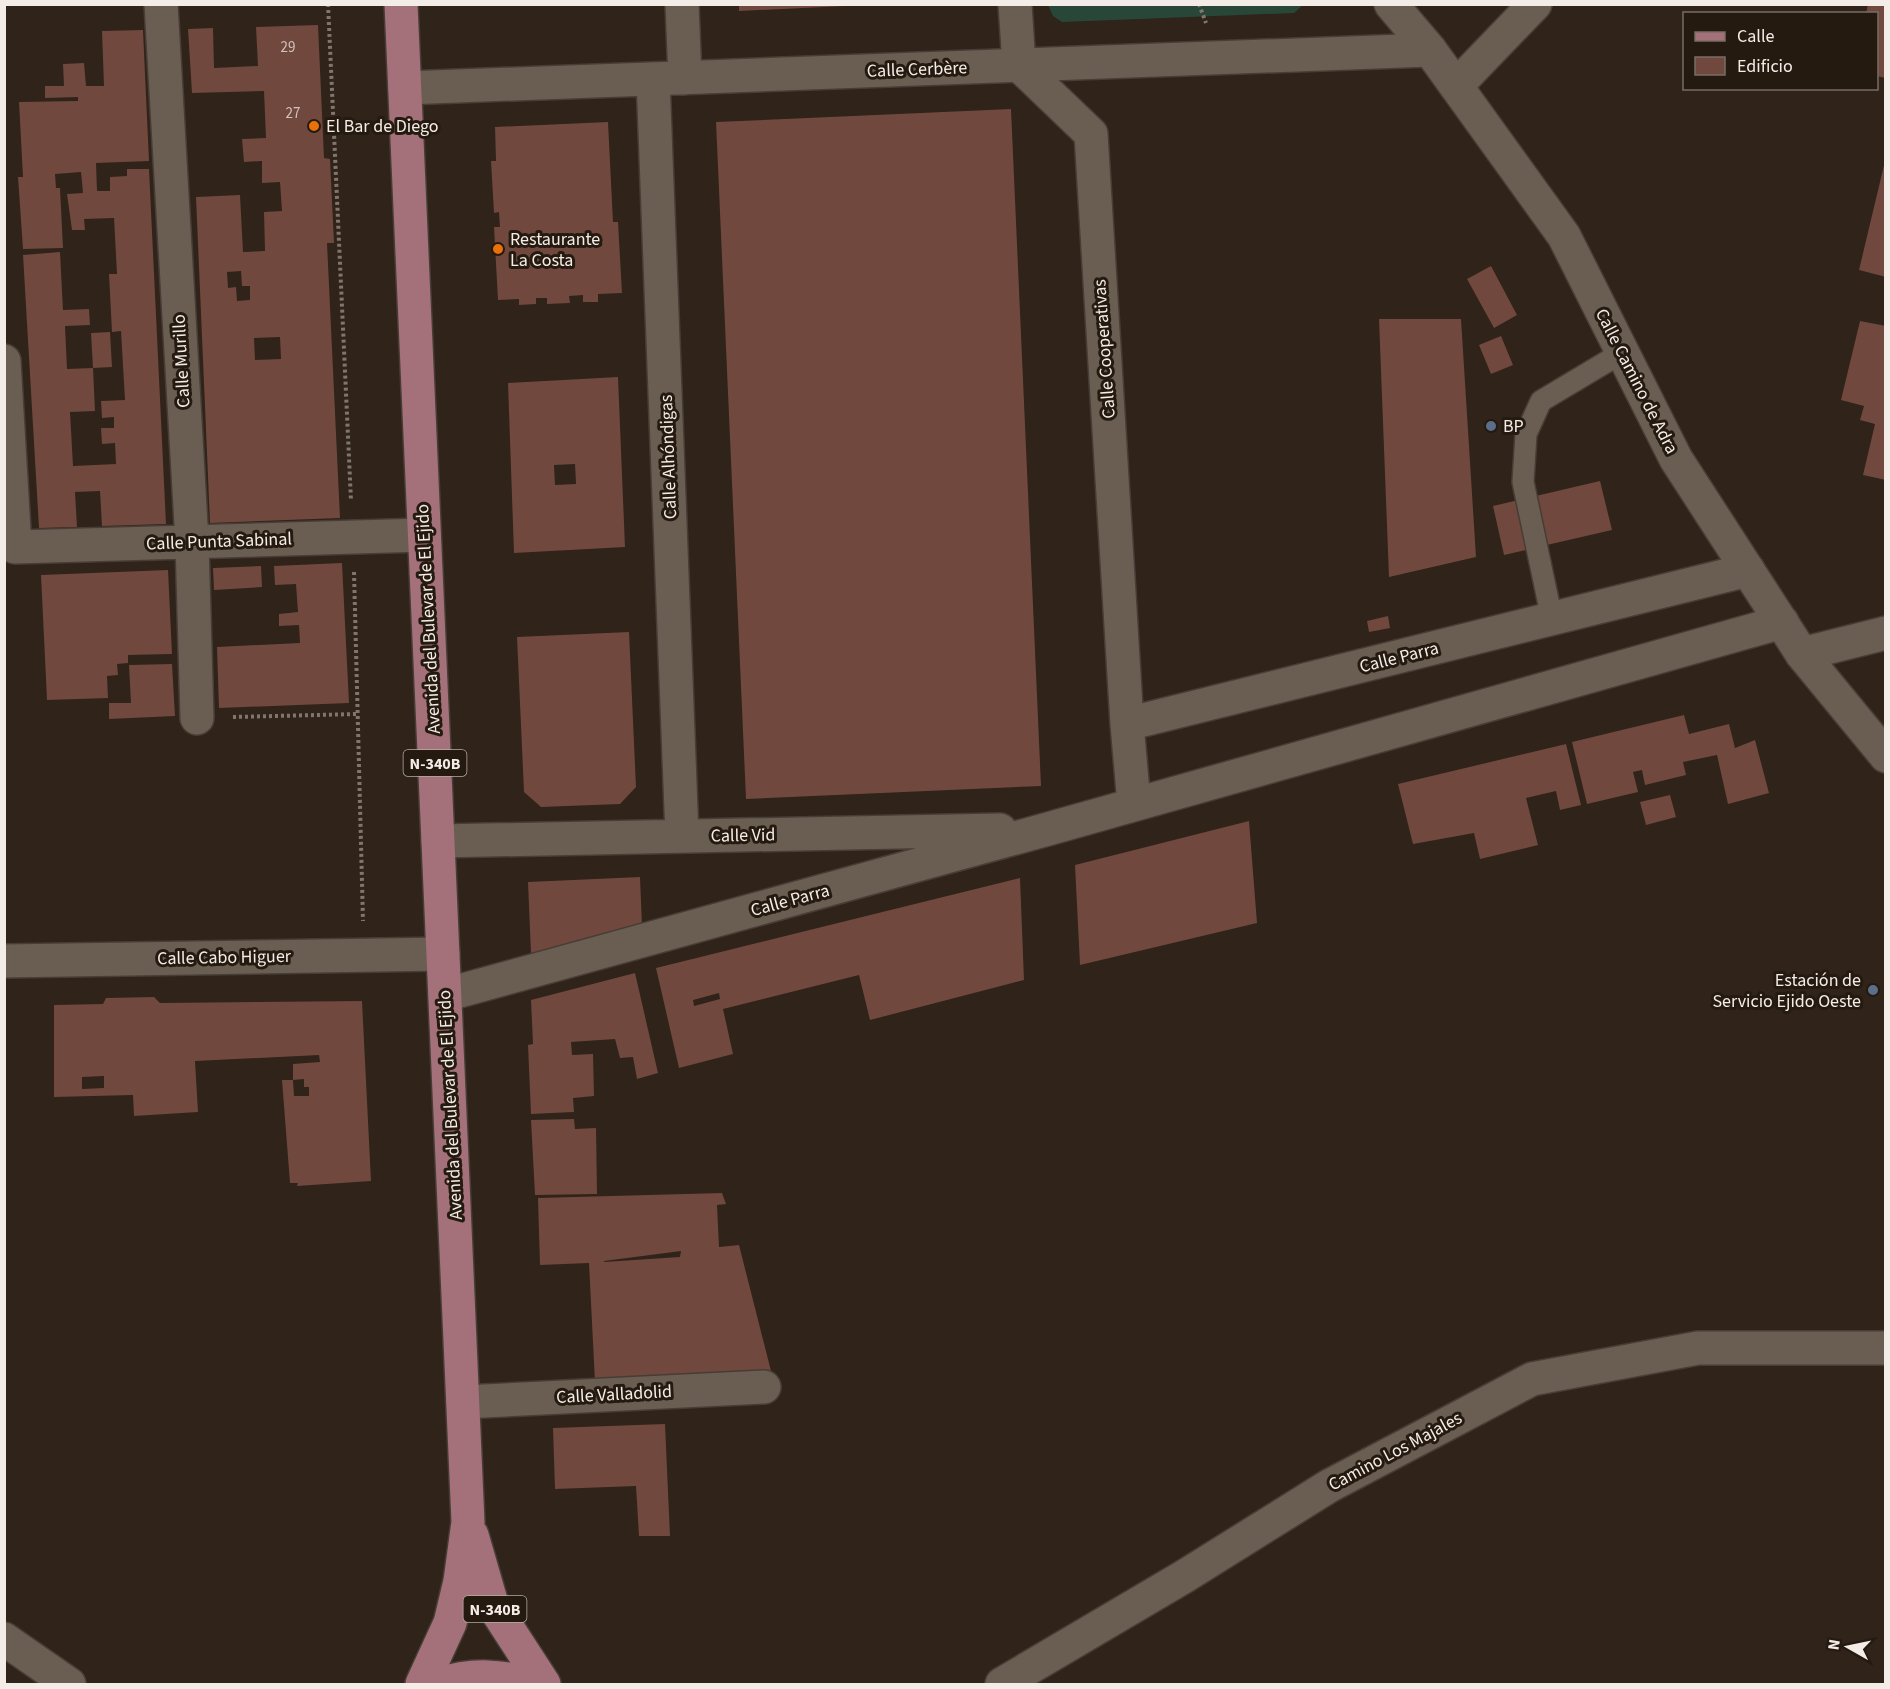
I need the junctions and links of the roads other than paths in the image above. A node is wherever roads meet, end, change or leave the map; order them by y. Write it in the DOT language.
graph roads {
  1 [pos="161,4"];
  2 [pos="401,4"];
  3 [pos="682,4"];
  4 [pos="1015,4"];
  5 [pos="1391,4"];
  6 [pos="1535,4"];
  7 [pos="1430,50"];
  8 [pos="1019,65"];
  9 [pos="669,78"];
  10 [pos="1456,86"];
  11 [pos="405,88"];
  12 [pos="1623,352"];
  13 [pos="4,361"];
  14 [pos="424,535"];
  15 [pos="192,542"];
  16 [pos="1748,570"];
  17 [pos="1552,619"];
  18 [pos="1782,622"];
  19 [pos="1886,633"];
  20 [pos="1802,654"];
  21 [pos="197,718"];
  22 [pos="1127,724"];
  23 [pos="1886,756"];
  24 [pos="1134,804"];
  25 [pos="1048,829"];
  26 [pos="682,836"];
  27 [pos="438,841"];
  28 [pos="443,954"];
  29 [pos="4,961"];
  30 [pos="445,995"];
  31 [pos="1881,1349"];
  32 [pos="764,1387"];
  33 [pos="464,1402"];
  34 [pos="468,1522"];
  35 [pos="4,1639"];
  36 [pos="69,1684"];
  37 [pos="422,1684"];
  38 [pos="441,1684"];
  39 [pos="533,1684"];
  40 [pos="544,1684"];
  41 [pos="1002,1684"];
  1 -- 15 [label="street, Calle Murillo"];
  2 -- 11 [label="main road, Avenida del Bulevar de El Ejido / N-340B"];
  3 -- 9 [label="street, Calle Alhóndigas"];
  4 -- 8 [label="street"];
  5 -- 7 [label="street, Calle Camino de Adra"];
  6 -- 10 [label="street"];
  7 -- 8 [label="street, Calle Cerbère"];
  7 -- 10 [label="street, Calle Camino de Adra"];
  8 -- 9 [label="street, Calle Cerbère"];
  8 -- 22 [label="street, Calle Cooperativas"];
  9 -- 11 [label="street, Calle Cerbère"];
  9 -- 26 [label="street, Calle Alhóndigas"];
  10 -- 12 [label="street, Calle Camino de Adra"];
  11 -- 14 [label="main road, Avenida del Bulevar de El Ejido / N-340B"];
  12 -- 16 [label="street, Calle Camino de Adra"];
  12 -- 17 [label="lane"];
  13 -- 15 [label="street, Calle Punta Sabinal"];
  14 -- 15 [label="street, Calle Punta Sabinal"];
  14 -- 27 [label="main road, Avenida del Bulevar de El Ejido / N-340B"];
  15 -- 21 [label="street, Calle Murillo"];
  16 -- 17 [label="street, Calle Parra"];
  16 -- 18 [label="street, Calle Camino de Adra"];
  17 -- 22 [label="street, Calle Parra"];
  18 -- 20 [label="street, Calle Camino de Adra"];
  18 -- 24 [label="street, Calle Parra"];
  19 -- 20 [label="street"];
  20 -- 23 [label="street, Calle Camino de Adra"];
  22 -- 24 [label="street"];
  24 -- 25 [label="street, Calle Parra"];
  25 -- 26 [label="street, Calle Vid"];
  25 -- 30 [label="street, Calle Parra"];
  26 -- 27 [label="street, Calle Vid"];
  27 -- 28 [label="main road, Avenida del Bulevar de El Ejido / N-340B"];
  28 -- 29 [label="street, Calle Cabo Higuer"];
  28 -- 30 [label="main road, Avenida del Bulevar de El Ejido / N-340B"];
  30 -- 33 [label="main road, Avenida del Bulevar de El Ejido / N-340B"];
  31 -- 41 [label="street, Camino Los Majales"];
  32 -- 33 [label="street, Calle Valladolid"];
  33 -- 34 [label="main road, Avenida del Bulevar de El Ejido / N-340B"];
  34 -- 37 [label="main road, N-340B"];
  34 -- 40 [label="main road, N-340B"];
  35 -- 36 [label="street"];
  38 -- 39 [label="main road"];
}
